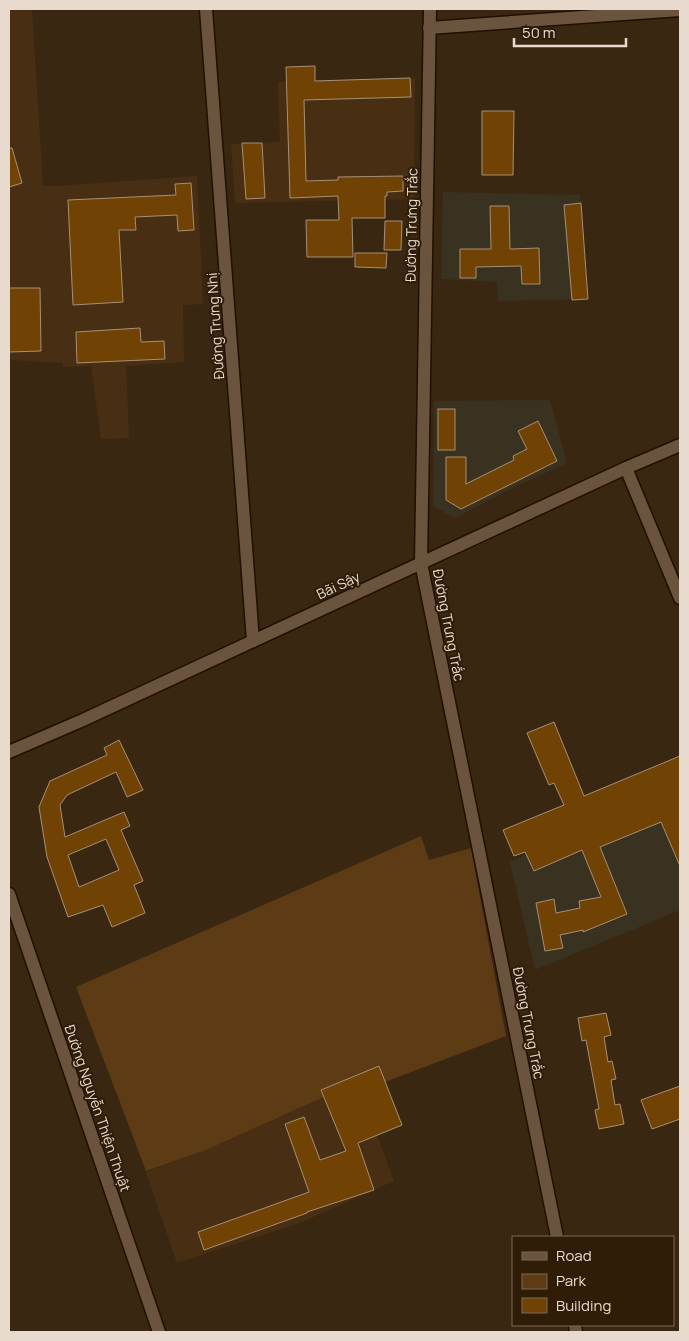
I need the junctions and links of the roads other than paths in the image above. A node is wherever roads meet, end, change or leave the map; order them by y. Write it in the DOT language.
graph roads {
  1 [pos="206,9"];
  2 [pos="430,9"];
  3 [pos="680,10"];
  4 [pos="429,28"];
  5 [pos="680,445"];
  6 [pos="626,468"];
  7 [pos="422,563"];
  8 [pos="680,598"];
  9 [pos="253,641"];
  10 [pos="9,752"];
  11 [pos="9,894"];
  12 [pos="557,1236"];
  13 [pos="159,1332"];
  1 -- 9 [label="street, Đường Trưng Nhị"];
  2 -- 4 [label="street, Đường Trưng Trắc"];
  3 -- 4 [label="street"];
  4 -- 7 [label="street, Đường Trưng Trắc"];
  5 -- 6 [label="street, Bãi Sậy"];
  6 -- 7 [label="street, Bãi Sậy"];
  6 -- 8 [label="street"];
  7 -- 9 [label="street, Bãi Sậy"];
  7 -- 12 [label="street, Đường Trưng Trắc"];
  9 -- 10 [label="street, Bãi Sậy"];
  11 -- 13 [label="street, Đường Nguyễn Thiện Thuật"];
}
